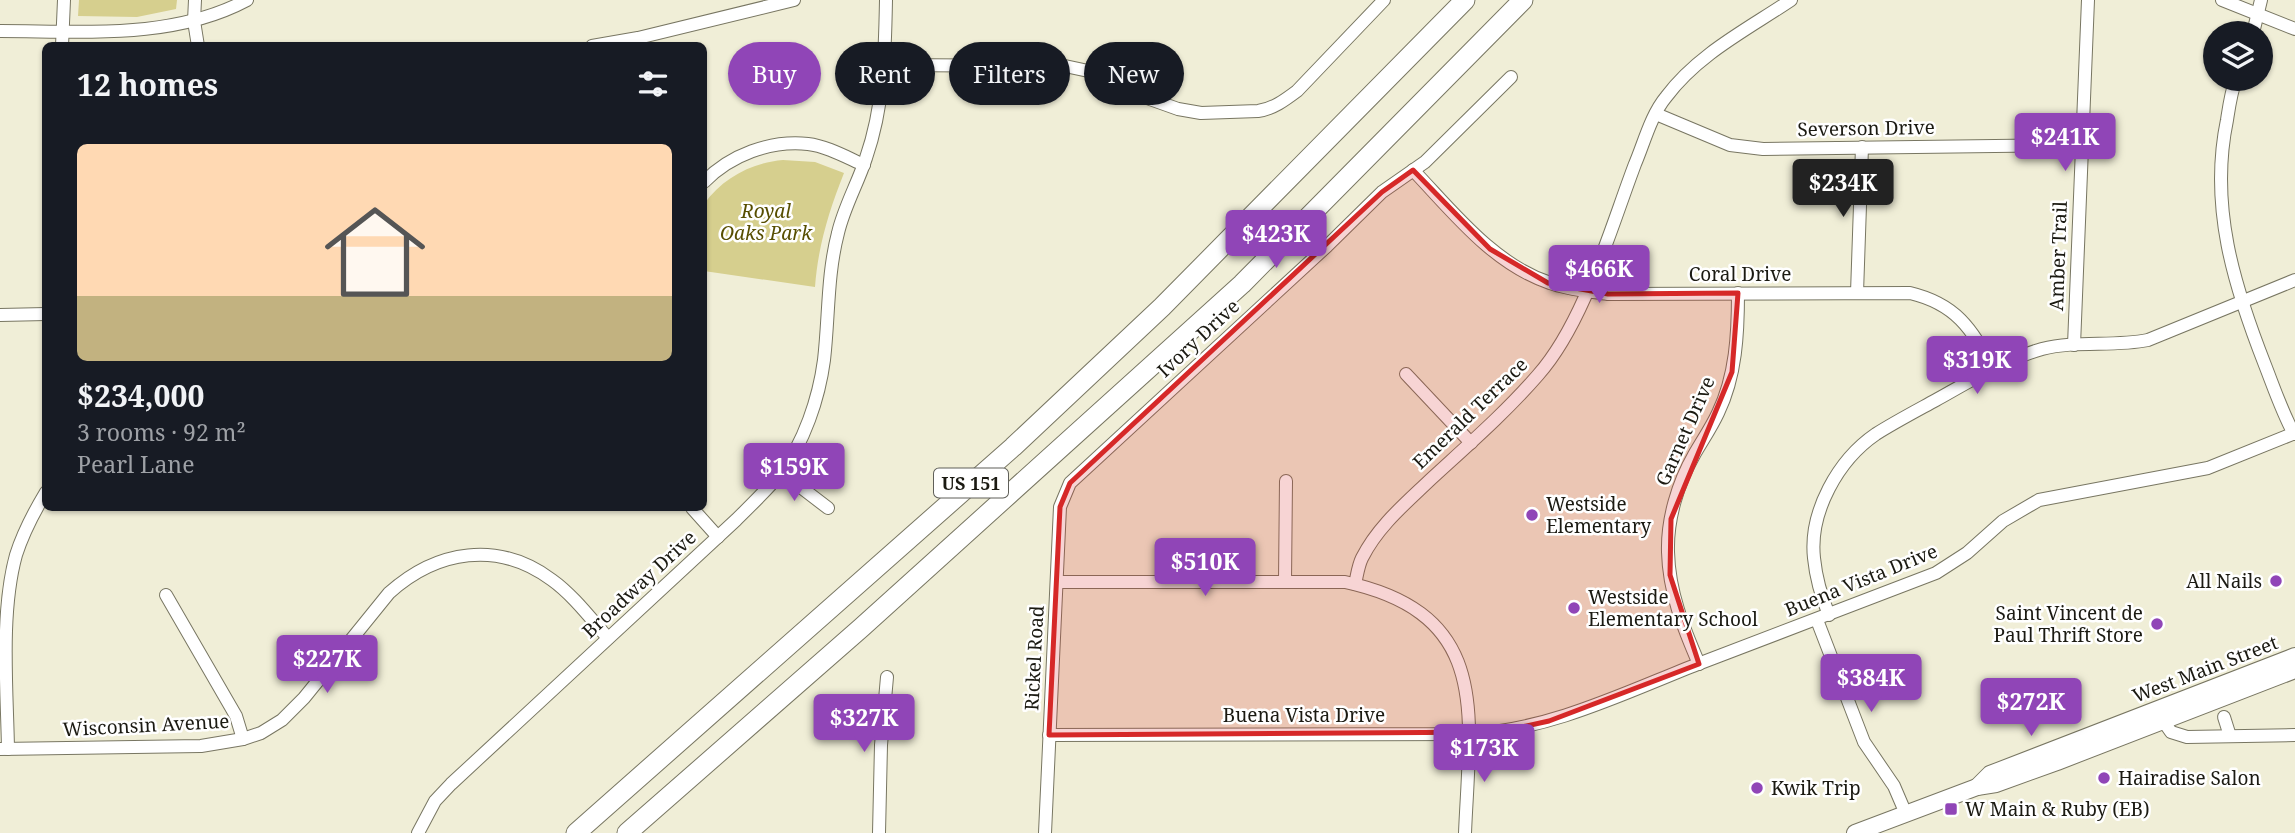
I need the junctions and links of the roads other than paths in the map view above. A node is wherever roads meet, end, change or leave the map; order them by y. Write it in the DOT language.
graph roads {
  1 [pos="64,0"];
  2 [pos="195,0"];
  3 [pos="247,0"];
  4 [pos="794,0"];
  5 [pos="886,0"];
  6 [pos="1384,0"];
  7 [pos="1454,0"];
  8 [pos="1465,0"];
  9 [pos="1523,0"];
  10 [pos="1530,0"];
  11 [pos="1791,0"];
  12 [pos="2222,0"];
  13 [pos="2261,0"];
  14 [pos="2090,1"];
  15 [pos="2259,13"];
  16 [pos="194,21"];
  17 [pos="2257,21"];
  18 [pos="2295,29"];
  19 [pos="0,31"];
  20 [pos="63,31"];
  21 [pos="62,42"];
  22 [pos="197,42"];
  23 [pos="612,42"];
  24 [pos="885,42"];
  25 [pos="1478,47"];
  26 [pos="935,65"];
  27 [pos="1511,77"];
  28 [pos="2233,91"];
  29 [pos="880,105"];
  30 [pos="1656,114"];
  31 [pos="1352,116"];
  32 [pos="2082,145"];
  33 [pos="1862,147"];
  34 [pos="864,165"];
  35 [pos="1413,170"];
  36 [pos="707,179"];
  37 [pos="2295,280"];
  38 [pos="1587,291"];
  39 [pos="1738,293"];
  40 [pos="1857,293"];
  41 [pos="2241,303"];
  42 [pos="42,314"];
  43 [pos="0,315"];
  44 [pos="2074,345"];
  45 [pos="1993,368"];
  46 [pos="1406,374"];
  47 [pos="2295,433"];
  48 [pos="1471,443"];
  49 [pos="781,472"];
  50 [pos="1286,481"];
  51 [pos="1068,486"];
  52 [pos="42,500"];
  53 [pos="828,508"];
  54 [pos="695,511"];
  55 [pos="718,537"];
  56 [pos="1285,581"];
  57 [pos="1058,582"];
  58 [pos="1355,584"];
  59 [pos="166,595"];
  60 [pos="1823,617"];
  61 [pos="608,638"];
  62 [pos="2295,656"];
  63 [pos="1699,664"];
  64 [pos="2295,670"];
  65 [pos="887,677"];
  66 [pos="2224,717"];
  67 [pos="2164,722"];
  68 [pos="1470,734"];
  69 [pos="1049,735"];
  70 [pos="2295,735"];
  71 [pos="2230,736"];
  72 [pos="243,739"];
  73 [pos="4,749"];
  74 [pos="1977,787"];
  75 [pos="1906,814"];
  76 [pos="418,833"];
  77 [pos="576,833"];
  78 [pos="627,833"];
  79 [pos="879,833"];
  80 [pos="1045,833"];
  81 [pos="1465,833"];
  82 [pos="1855,833"];
  1 -- 20 [label="street"];
  2 -- 16 [label="street"];
  3 -- 16 [label="street"];
  4 -- 23 [label="street"];
  5 -- 24 [label="street, Broadway Drive"];
  6 -- 26 [label="street"];
  7 -- 31 [label="highway"];
  8 -- 31 [label="highway, US 151"];
  9 -- 25 [label="highway, US 151"];
  10 -- 25 [label="highway"];
  11 -- 30 [label="street, Emerald Terrace"];
  12 -- 15 [label="street"];
  13 -- 15 [label="street"];
  14 -- 32 [label="street, Amber Trail"];
  15 -- 17 [label="street"];
  15 -- 18 [label="street"];
  16 -- 20 [label="street"];
  16 -- 22 [label="street"];
  19 -- 20 [label="street"];
  20 -- 21 [label="street"];
  25 -- 78 [label="highway, US 151"];
  27 -- 35 [label="street, Ivory Drive"];
  28 -- 41 [label="street"];
  29 -- 34 [label="street, Broadway Drive"];
  30 -- 33 [label="street, Severson Drive"];
  30 -- 38 [label="street, Emerald Terrace"];
  31 -- 77 [label="highway, US 151"];
  32 -- 33 [label="street, Severson Drive"];
  32 -- 44 [label="street, Amber Trail"];
  33 -- 40 [label="street"];
  34 -- 36 [label="street"];
  34 -- 49 [label="street, Broadway Drive"];
  35 -- 38 [label="street, Coral Drive"];
  35 -- 51 [label="street, Ivory Drive"];
  37 -- 41 [label="street"];
  38 -- 39 [label="street, Coral Drive"];
  38 -- 48 [label="street, Emerald Terrace"];
  39 -- 40 [label="street, Coral Drive"];
  39 -- 63 [label="street, Garnet Drive"];
  40 -- 45 [label="street, Coral Drive"];
  41 -- 44 [label="street"];
  41 -- 47 [label="street"];
  42 -- 43 [label="street"];
  44 -- 45 [label="street"];
  45 -- 60 [label="street"];
  46 -- 48 [label="street"];
  47 -- 60 [label="street, Buena Vista Drive"];
  48 -- 58 [label="street, Emerald Terrace"];
  49 -- 53 [label="street"];
  49 -- 55 [label="street, Broadway Drive"];
  50 -- 56 [label="street"];
  51 -- 57 [label="street, Rickel Road"];
  52 -- 73 [label="street"];
  54 -- 55 [label="street"];
  55 -- 61 [label="street, Broadway Drive"];
  56 -- 57 [label="street"];
  56 -- 58 [label="street"];
  57 -- 69 [label="street, Rickel Road"];
  58 -- 68 [label="street"];
  59 -- 72 [label="street"];
  60 -- 63 [label="street, Buena Vista Drive"];
  60 -- 75 [label="street"];
  61 -- 72 [label="street, Wisconsin Avenue"];
  61 -- 76 [label="street, Broadway Drive"];
  62 -- 74 [label="main road, West Main Street"];
  63 -- 68 [label="street, Buena Vista Drive"];
  64 -- 67 [label="main road, West Main Street"];
  65 -- 79 [label="street"];
  66 -- 71 [label="street"];
  67 -- 71 [label="street"];
  67 -- 74 [label="main road, West Main Street"];
  68 -- 69 [label="street, Buena Vista Drive"];
  68 -- 81 [label="street"];
  69 -- 80 [label="street, Rickel Road"];
  70 -- 71 [label="street"];
  72 -- 73 [label="street, Wisconsin Avenue"];
  74 -- 75 [label="main road, West Main Street"];
  75 -- 82 [label="main road, West Main Street"];
}
